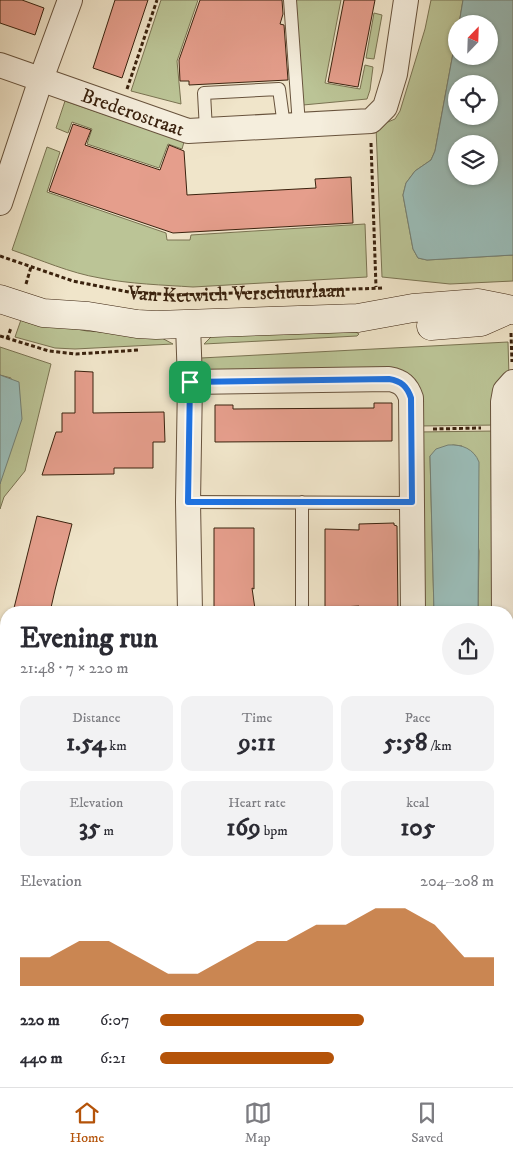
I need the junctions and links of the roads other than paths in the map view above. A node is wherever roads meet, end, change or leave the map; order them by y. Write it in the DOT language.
graph roads {
  1 [pos="70,0"];
  2 [pos="290,0"];
  3 [pos="406,0"];
  4 [pos="0,64"];
  5 [pos="41,79"];
  6 [pos="292,125"];
  7 [pos="206,130"];
  8 [pos="0,203"];
  9 [pos="0,280"];
  10 [pos="0,299"];
  11 [pos="511,310"];
  12 [pos="88,316"];
  13 [pos="188,325"];
  14 [pos="190,382"];
  15 [pos="513,382"];
  16 [pos="508,493"];
  17 [pos="188,502"];
  18 [pos="302,502"];
  19 [pos="412,502"];
  20 [pos="508,554"];
  21 [pos="190,606"];
  22 [pos="302,606"];
  23 [pos="413,606"];
  24 [pos="504,606"];
  1 -- 5 [label="street"];
  2 -- 6 [label="lane"];
  3 -- 6 [label="street, Brederostraat"];
  4 -- 5 [label="street, Brederostraat"];
  5 -- 7 [label="street, Brederostraat"];
  5 -- 8 [label="street"];
  6 -- 7 [label="street, Brederostraat"];
  6 -- 7 [label="lane"];
  9 -- 12 [label="main road, Van Ketwich Verschuurlaan"];
  10 -- 12 [label="main road, Van Ketwich Verschuurlaan"];
  11 -- 13 [label="main road, Van Ketwich Verschuurlaan"];
  12 -- 13 [label="main road, Van Ketwich Verschuurlaan"];
  13 -- 14 [label="street"];
  14 -- 17 [label="street"];
  14 -- 19 [label="street"];
  15 -- 16 [label="street"];
  16 -- 20 [label="street"];
  17 -- 18 [label="lane"];
  17 -- 21 [label="street"];
  18 -- 19 [label="lane"];
  18 -- 22 [label="lane"];
  19 -- 23 [label="street"];
  20 -- 24 [label="street"];
}
